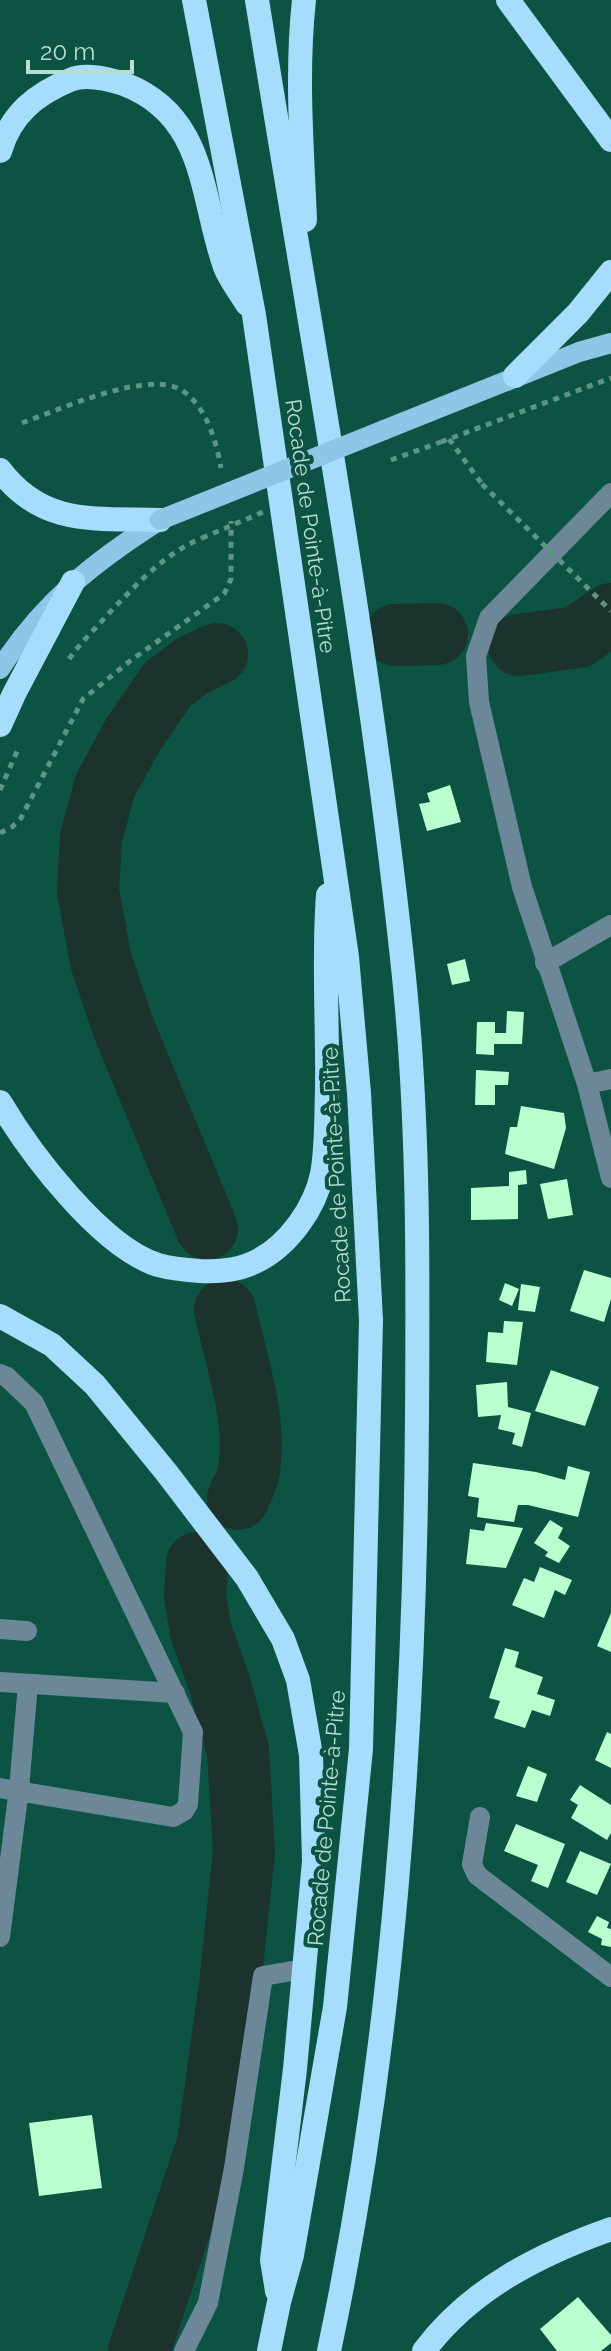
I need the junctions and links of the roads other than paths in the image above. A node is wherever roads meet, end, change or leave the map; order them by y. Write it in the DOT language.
graph roads {
  1 [pos="194,0"];
  2 [pos="257,0"];
  3 [pos="304,0"];
  4 [pos="508,0"];
  5 [pos="611,140"];
  6 [pos="0,151"];
  7 [pos="611,272"];
  8 [pos="254,315"];
  9 [pos="310,334"];
  10 [pos="611,335"];
  11 [pos="611,343"];
  12 [pos="579,352"];
  13 [pos="515,376"];
  14 [pos="0,470"];
  15 [pos="611,493"];
  16 [pos="160,520"];
  17 [pos="73,582"];
  18 [pos="0,669"];
  19 [pos="0,725"];
  20 [pos="332,853"];
  21 [pos="611,925"];
  22 [pos="545,963"];
  23 [pos="611,1079"];
  24 [pos="587,1084"];
  25 [pos="0,1102"];
  26 [pos="611,1178"];
  27 [pos="0,1316"];
  28 [pos="0,1374"];
  29 [pos="0,1629"];
  30 [pos="27,1631"];
  31 [pos="0,1682"];
  32 [pos="28,1684"];
  33 [pos="175,1693"];
  34 [pos="9,1789"];
  35 [pos="480,1817"];
  36 [pos="0,1937"];
  37 [pos="304,1969"];
  38 [pos="611,1977"];
  39 [pos="611,2229"];
  40 [pos="279,2302"];
  41 [pos="184,2351"];
  42 [pos="269,2351"];
  43 [pos="329,2351"];
  44 [pos="424,2351"];
  1 -- 8 [label="highway, Rocade de Pointe-à-Pitre"];
  2 -- 9 [label="highway, Rocade de Pointe-à-Pitre"];
  3 -- 9 [label="highway"];
  4 -- 5 [label="highway"];
  6 -- 8 [label="highway"];
  7 -- 13 [label="highway"];
  8 -- 20 [label="highway, Rocade de Pointe-à-Pitre"];
  9 -- 43 [label="highway, Rocade de Pointe-à-Pitre"];
  10 -- 12 [label="main road"];
  11 -- 12 [label="main road"];
  12 -- 13 [label="main road"];
  13 -- 16 [label="main road, bridge"];
  14 -- 16 [label="highway"];
  15 -- 22 [label="street"];
  16 -- 17 [label="main road"];
  17 -- 18 [label="main road"];
  17 -- 19 [label="highway"];
  20 -- 25 [label="highway"];
  20 -- 40 [label="highway, Rocade de Pointe-à-Pitre"];
  21 -- 22 [label="street"];
  22 -- 24 [label="street"];
  23 -- 24 [label="street"];
  24 -- 26 [label="street"];
  27 -- 37 [label="highway"];
  28 -- 33 [label="street"];
  29 -- 30 [label="street"];
  31 -- 32 [label="street"];
  32 -- 33 [label="street"];
  32 -- 34 [label="street"];
  33 -- 34 [label="street"];
  34 -- 36 [label="street"];
  35 -- 38 [label="street"];
  37 -- 40 [label="highway"];
  37 -- 41 [label="street"];
  39 -- 44 [label="highway"];
  40 -- 42 [label="highway, Rocade de Pointe-à-Pitre"];
}
